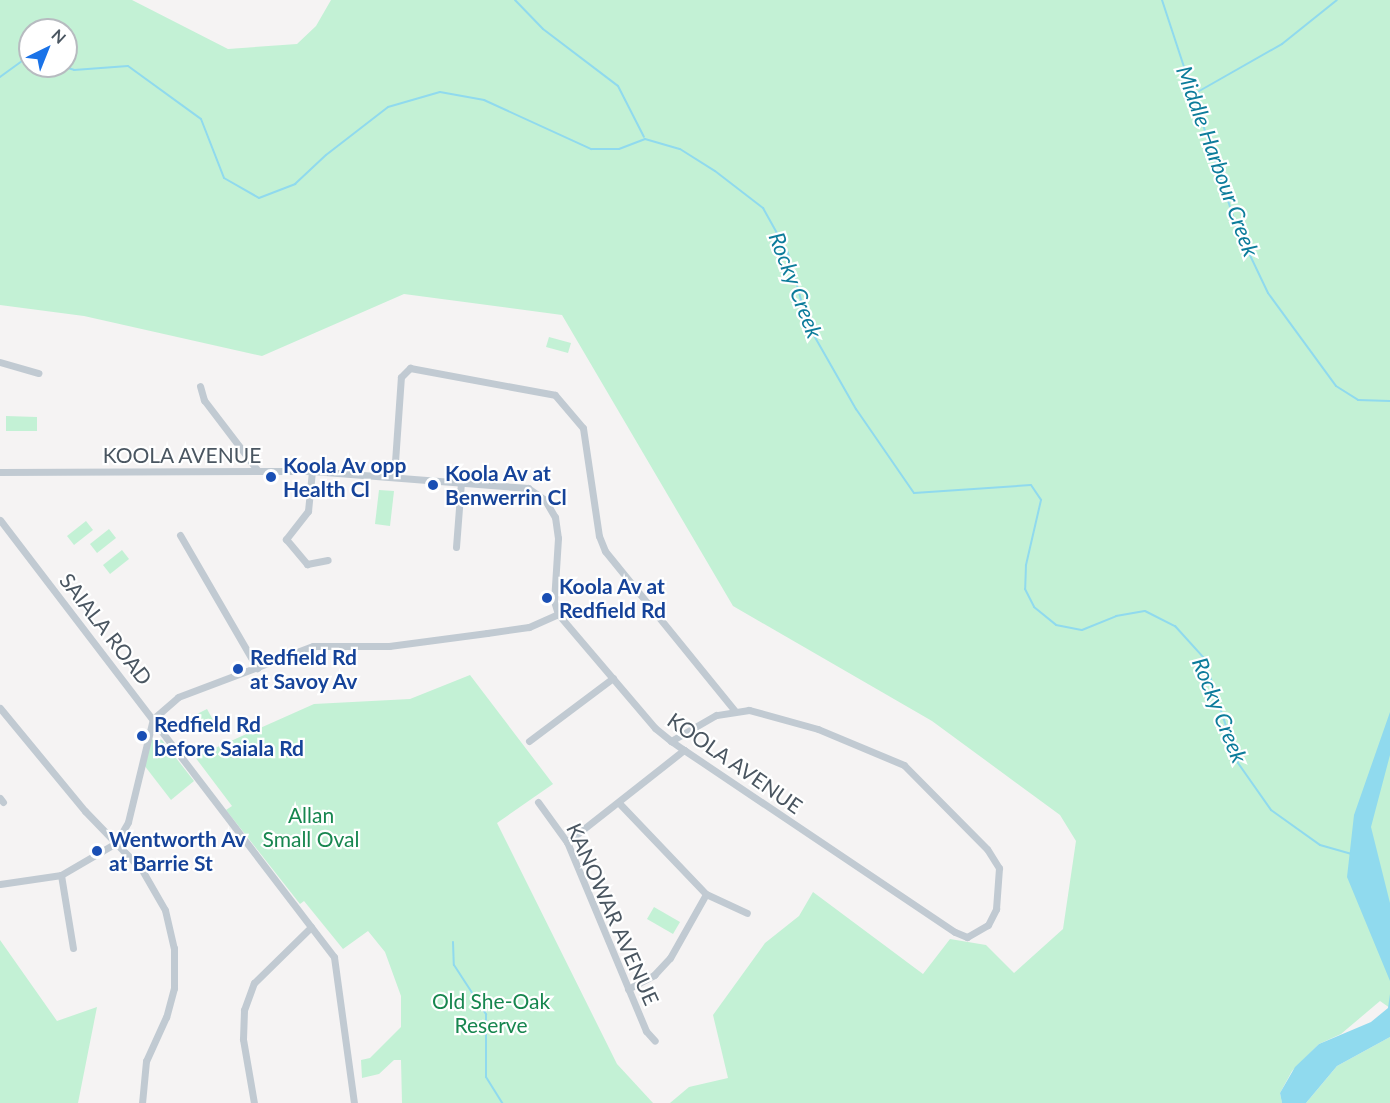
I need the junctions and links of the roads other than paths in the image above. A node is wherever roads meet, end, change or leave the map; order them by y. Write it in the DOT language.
graph roads {
  1 [pos="0,362"];
  2 [pos="38,374"];
  3 [pos="200,386"];
  4 [pos="258,471"];
  5 [pos="312,471"];
  6 [pos="0,472"];
  7 [pos="394,476"];
  8 [pos="461,482"];
  9 [pos="0,520"];
  10 [pos="180,535"];
  11 [pos="456,547"];
  12 [pos="328,560"];
  13 [pos="558,614"];
  14 [pos="257,668"];
  15 [pos="613,678"];
  16 [pos="0,708"];
  17 [pos="734,710"];
  18 [pos="153,719"];
  19 [pos="530,741"];
  20 [pos="671,741"];
  21 [pos="684,750"];
  22 [pos="538,802"];
  23 [pos="619,803"];
  24 [pos="567,842"];
  25 [pos="116,843"];
  26 [pos="61,875"];
  27 [pos="0,884"];
  28 [pos="706,894"];
  29 [pos="747,913"];
  30 [pos="310,927"];
  31 [pos="73,948"];
  32 [pos="628,988"];
  33 [pos="655,1041"];
  34 [pos="142,1103"];
  35 [pos="254,1103"];
  36 [pos="354,1103"];
  1 -- 2 [label="street"];
  3 -- 4 [label="street"];
  4 -- 5 [label="street, KOOLA AVENUE"];
  4 -- 6 [label="street, KOOLA AVENUE"];
  5 -- 7 [label="street, KOOLA AVENUE"];
  5 -- 12 [label="street"];
  7 -- 8 [label="street, KOOLA AVENUE"];
  7 -- 17 [label="street"];
  8 -- 11 [label="street"];
  8 -- 13 [label="street, KOOLA AVENUE"];
  9 -- 18 [label="street, SAIALA ROAD"];
  10 -- 14 [label="street"];
  13 -- 14 [label="street"];
  13 -- 15 [label="street, KOOLA AVENUE"];
  14 -- 18 [label="street"];
  15 -- 19 [label="street"];
  15 -- 20 [label="street, KOOLA AVENUE"];
  16 -- 25 [label="street"];
  17 -- 20 [label="street"];
  17 -- 21 [label="street, KOOLA AVENUE"];
  18 -- 25 [label="street"];
  18 -- 30 [label="street, SAIALA ROAD"];
  20 -- 21 [label="street, KOOLA AVENUE"];
  21 -- 23 [label="street"];
  22 -- 24 [label="street, KANOWAR AVENUE"];
  23 -- 24 [label="street"];
  23 -- 28 [label="street"];
  24 -- 32 [label="street, KANOWAR AVENUE"];
  25 -- 26 [label="street"];
  25 -- 34 [label="street"];
  26 -- 27 [label="street"];
  26 -- 31 [label="street"];
  28 -- 29 [label="street"];
  28 -- 32 [label="street"];
  30 -- 35 [label="street"];
  30 -- 36 [label="street, SAIALA ROAD"];
  32 -- 33 [label="street, KANOWAR AVENUE"];
}
